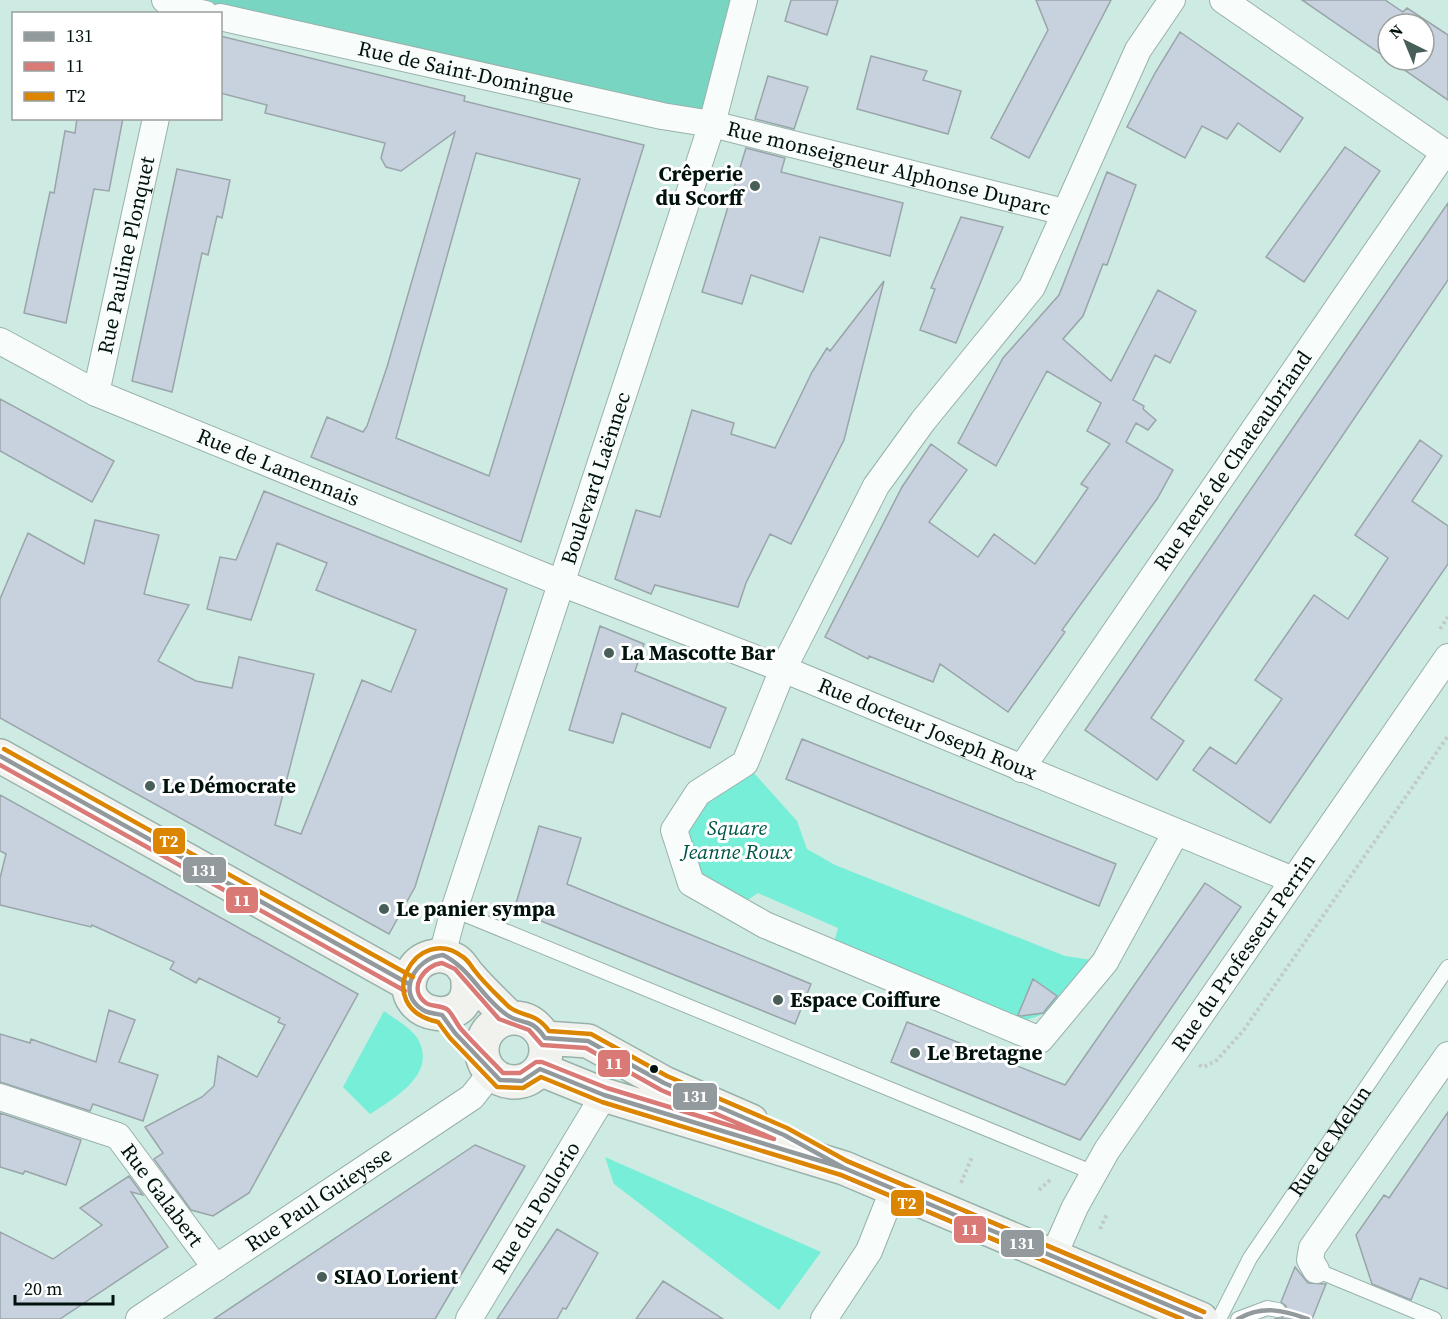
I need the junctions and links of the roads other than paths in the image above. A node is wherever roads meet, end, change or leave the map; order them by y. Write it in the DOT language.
graph roads {
  1 [pos="744,0"];
  2 [pos="1172,0"];
  3 [pos="1223,0"];
  4 [pos="175,7"];
  5 [pos="196,12"];
  6 [pos="222,17"];
  7 [pos="156,120"];
  8 [pos="712,124"];
  9 [pos="1446,154"];
  10 [pos="1064,212"];
  11 [pos="0,341"];
  12 [pos="96,393"];
  13 [pos="561,583"];
  14 [pos="1448,657"];
  15 [pos="783,669"];
  16 [pos="0,756"];
  17 [pos="1022,769"];
  18 [pos="1176,832"];
  19 [pos="1293,880"];
  20 [pos="454,910"];
  21 [pos="455,965"];
  22 [pos="1448,967"];
  23 [pos="409,984"];
  24 [pos="442,1015"];
  25 [pos="508,1017"];
  26 [pos="542,1054"];
  27 [pos="1448,1055"];
  28 [pos="488,1068"];
  29 [pos="604,1095"];
  30 [pos="0,1097"];
  31 [pos="844,1168"];
  32 [pos="1094,1173"];
  33 [pos="894,1188"];
  34 [pos="1053,1257"];
  35 [pos="216,1268"];
  36 [pos="1316,1270"];
  37 [pos="1278,1310"];
  38 [pos="139,1319"];
  39 [pos="469,1319"];
  40 [pos="824,1319"];
  41 [pos="1201,1319"];
  42 [pos="1219,1319"];
  43 [pos="1238,1319"];
  44 [pos="1434,1319"];
  1 -- 8 [label="street, Boulevard Laënnec"];
  2 -- 10 [label="street"];
  3 -- 9 [label="street"];
  4 -- 5 [label="street"];
  6 -- 8 [label="street, Rue de Saint-Domingue"];
  7 -- 12 [label="street, Rue Pauline Plonquet"];
  8 -- 10 [label="street, Rue monseigneur Alphonse Duparc"];
  8 -- 13 [label="street, Boulevard Laënnec"];
  9 -- 17 [label="street, Rue René de Chateaubriand"];
  10 -- 15 [label="street"];
  11 -- 12 [label="street, Rue de Lamennais"];
  12 -- 13 [label="street, Rue de Lamennais"];
  13 -- 15 [label="street, Rue docteur Joseph Roux"];
  13 -- 20 [label="street, Boulevard Laënnec"];
  14 -- 19 [label="street, Rue du Professeur Perrin"];
  15 -- 17 [label="street, Rue docteur Joseph Roux"];
  15 -- 18 [label="street"];
  16 -- 23 [label="street"];
  17 -- 18 [label="street, Rue docteur Joseph Roux"];
  18 -- 19 [label="street, Rue docteur Joseph Roux"];
  19 -- 32 [label="street, Rue du Professeur Perrin"];
  20 -- 21 [label="street, Boulevard Laënnec"];
  20 -- 32 [label="lane"];
  21 -- 23 [label="street"];
  21 -- 24 [label="street"];
  21 -- 25 [label="street"];
  22 -- 42 [label="lane, Rue de Melun"];
  23 -- 24 [label="street"];
  24 -- 28 [label="street"];
  25 -- 26 [label="street"];
  25 -- 28 [label="street"];
  26 -- 28 [label="street"];
  26 -- 29 [label="street"];
  26 -- 31 [label="street"];
  27 -- 36 [label="street"];
  28 -- 35 [label="street, Rue Paul Guieysse"];
  29 -- 31 [label="street"];
  29 -- 39 [label="street, Rue du Poulorio"];
  30 -- 35 [label="street, Rue Galabert"];
  31 -- 33 [label="street"];
  32 -- 34 [label="street, Rue du Professeur Perrin"];
  33 -- 34 [label="street"];
  33 -- 40 [label="street"];
  34 -- 41 [label="street"];
  35 -- 38 [label="street, Rue Paul Guieysse"];
  36 -- 44 [label="lane"];
  37 -- 43 [label="lane"];
}
